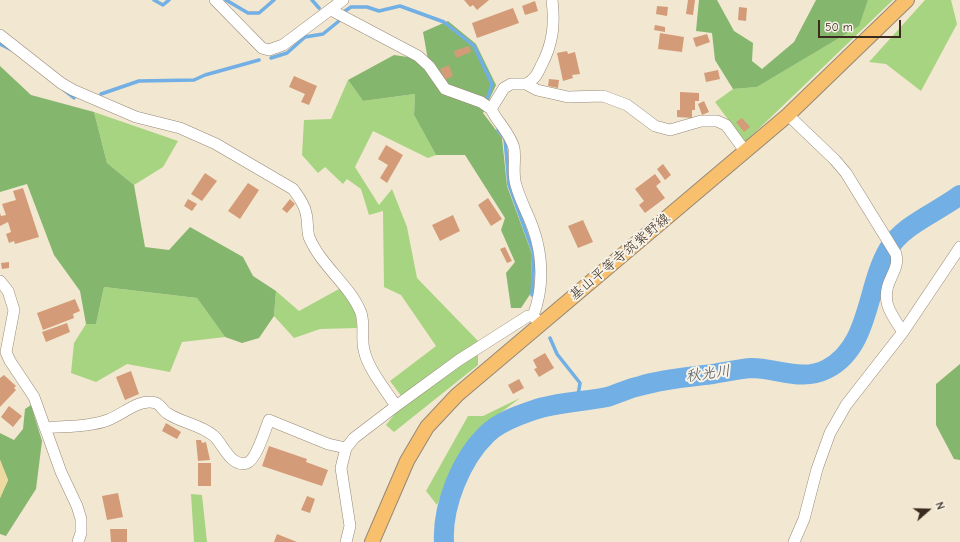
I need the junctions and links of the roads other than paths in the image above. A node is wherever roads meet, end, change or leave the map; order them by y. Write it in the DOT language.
graph roads {
  1 [pos="215,0"];
  2 [pos="343,0"];
  3 [pos="552,0"];
  4 [pos="907,0"];
  5 [pos="331,10"];
  6 [pos="0,35"];
  7 [pos="526,84"];
  8 [pos="491,109"];
  9 [pos="788,115"];
  10 [pos="745,151"];
  11 [pos="960,247"];
  12 [pos="0,281"];
  13 [pos="537,320"];
  14 [pos="902,332"];
  15 [pos="396,406"];
  16 [pos="45,428"];
  17 [pos="346,448"];
  18 [pos="78,542"];
  19 [pos="346,542"];
  20 [pos="372,542"];
  21 [pos="794,542"];
  1 -- 5 [label="street"];
  2 -- 5 [label="street"];
  3 -- 7 [label="street"];
  4 -- 9 [label="main road, 基山平等寺筑紫野線"];
  5 -- 8 [label="street"];
  6 -- 15 [label="street"];
  7 -- 8 [label="street"];
  7 -- 10 [label="street"];
  8 -- 13 [label="street"];
  9 -- 10 [label="main road, 基山平等寺筑紫野線"];
  9 -- 14 [label="street"];
  10 -- 13 [label="main road, 基山平等寺筑紫野線"];
  11 -- 14 [label="street"];
  12 -- 16 [label="street"];
  13 -- 15 [label="street"];
  13 -- 20 [label="main road, 基山平等寺筑紫野線"];
  14 -- 21 [label="street"];
  15 -- 17 [label="street"];
  16 -- 17 [label="street"];
  16 -- 18 [label="street"];
  17 -- 19 [label="street"];
}
